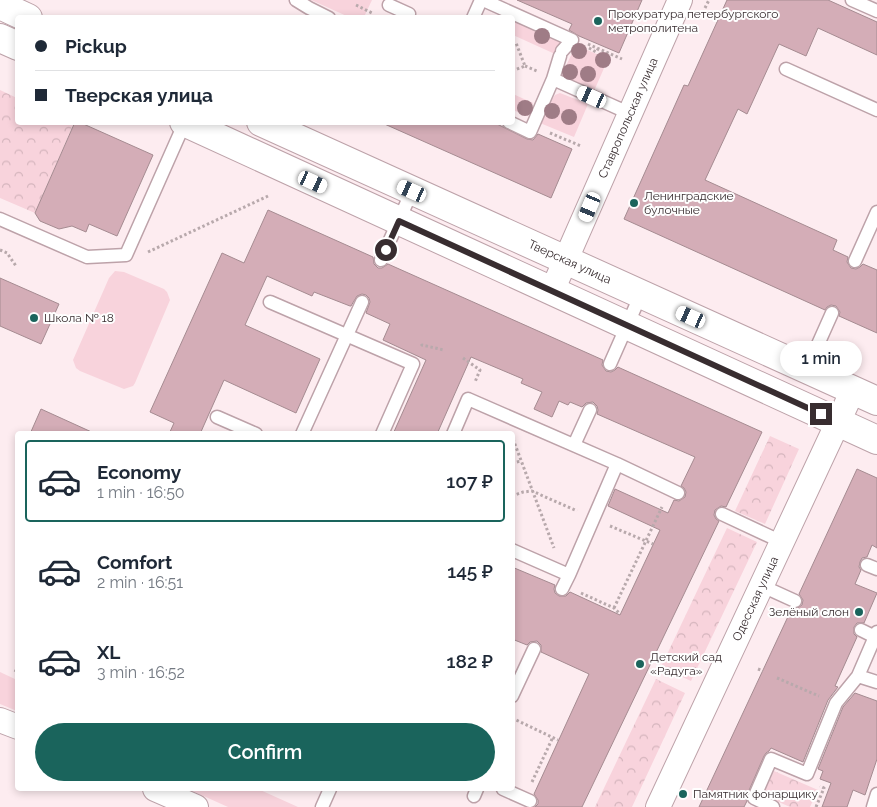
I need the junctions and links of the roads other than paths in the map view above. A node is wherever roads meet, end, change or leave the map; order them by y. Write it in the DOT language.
graph roads {
  1 [pos="296,0"];
  2 [pos="482,0"];
  3 [pos="680,0"];
  4 [pos="852,0"];
  5 [pos="390,3"];
  6 [pos="0,5"];
  7 [pos="877,11"];
  8 [pos="307,13"];
  9 [pos="409,14"];
  10 [pos="22,15"];
  11 [pos="385,15"];
  12 [pos="474,15"];
  13 [pos="0,38"];
  14 [pos="15,45"];
  15 [pos="786,69"];
  16 [pos="553,79"];
  17 [pos="877,110"];
  18 [pos="631,114"];
  19 [pos="184,125"];
  20 [pos="200,125"];
  21 [pos="515,125"];
  22 [pos="254,132"];
  23 [pos="412,191"];
  24 [pos="877,212"];
  25 [pos="0,219"];
  26 [pos="399,221"];
  27 [pos="381,260"];
  28 [pos="566,260"];
  29 [pos="855,261"];
  30 [pos="552,291"];
  31 [pos="641,294"];
  32 [pos="270,302"];
  33 [pos="362,302"];
  34 [pos="832,313"];
  35 [pos="627,325"];
  36 [pos="346,335"];
  37 [pos="610,364"];
  38 [pos="807,369"];
  39 [pos="853,390"];
  40 [pos="877,401"];
  41 [pos="590,410"];
  42 [pos="218,417"];
  43 [pos="838,422"];
  44 [pos="249,431"];
  45 [pos="303,431"];
  46 [pos="383,431"];
  47 [pos="454,431"];
  48 [pos="877,440"];
  49 [pos="574,445"];
  50 [pos="617,464"];
  51 [pos="674,491"];
  52 [pos="722,514"];
  53 [pos="782,542"];
  54 [pos="515,552"];
  55 [pos="762,586"];
  56 [pos="795,601"];
  57 [pos="860,630"];
  58 [pos="876,634"];
  59 [pos="534,649"];
  60 [pos="858,676"];
  61 [pos="877,682"];
  62 [pos="515,690"];
  63 [pos="0,720"];
  64 [pos="15,727"];
  65 [pos="159,791"];
  66 [pos="329,791"];
  67 [pos="507,791"];
  68 [pos="877,794"];
  69 [pos="527,800"];
  70 [pos="195,807"];
  71 [pos="322,807"];
  72 [pos="658,807"];
  73 [pos="773,807"];
  74 [pos="873,807"];
  1 -- 8 [label="lane"];
  2 -- 12 [label="lane"];
  2 -- 16 [label="lane"];
  3 -- 18 [label="street, Ставропольская улица"];
  4 -- 7 [label="lane"];
  5 -- 9 [label="lane"];
  5 -- 11 [label="lane"];
  6 -- 10 [label="street"];
  13 -- 14 [label="street"];
  15 -- 17 [label="lane"];
  16 -- 18 [label="lane"];
  16 -- 21 [label="lane"];
  18 -- 28 [label="street, Ставропольская улица"];
  19 -- 25 [label="lane"];
  20 -- 22 [label="street, Тверская улица"];
  22 -- 23 [label="street, Тверская улица"];
  22 -- 26 [label="street, Тверская улица"];
  23 -- 26 [label="lane"];
  23 -- 28 [label="street, Тверская улица"];
  24 -- 29 [label="lane"];
  26 -- 27 [label="lane"];
  26 -- 30 [label="street, Тверская улица"];
  28 -- 30 [label="street, Ставропольская улица"];
  28 -- 31 [label="street, Тверская улица"];
  30 -- 35 [label="street, Тверская улица"];
  31 -- 35 [label="lane"];
  31 -- 38 [label="street, Тверская улица"];
  32 -- 36 [label="lane"];
  33 -- 36 [label="lane"];
  34 -- 38 [label="lane"];
  35 -- 37 [label="lane"];
  35 -- 43 [label="street, Тверская улица"];
  36 -- 45 [label="lane"];
  36 -- 46 [label="lane"];
  38 -- 39 [label="street, Тверская улица"];
  39 -- 40 [label="street, Тверская улица"];
  39 -- 43 [label="street, Одесская улица"];
  41 -- 49 [label="lane"];
  42 -- 44 [label="lane"];
  43 -- 48 [label="street, Тверская улица"];
  43 -- 53 [label="street, Одесская улица"];
  47 -- 49 [label="lane"];
  49 -- 50 [label="lane"];
  50 -- 51 [label="lane"];
  50 -- 54 [label="lane"];
  52 -- 53 [label="lane"];
  53 -- 55 [label="street, Одесская улица"];
  55 -- 56 [label="lane"];
  55 -- 72 [label="street, Одесская улица"];
  57 -- 58 [label="lane"];
  58 -- 60 [label="lane"];
  59 -- 62 [label="lane"];
  60 -- 61 [label="lane"];
  60 -- 73 [label="lane"];
  63 -- 64 [label="street"];
  65 -- 70 [label="street"];
  66 -- 71 [label="lane"];
  67 -- 69 [label="lane"];
  68 -- 74 [label="lane"];
}
